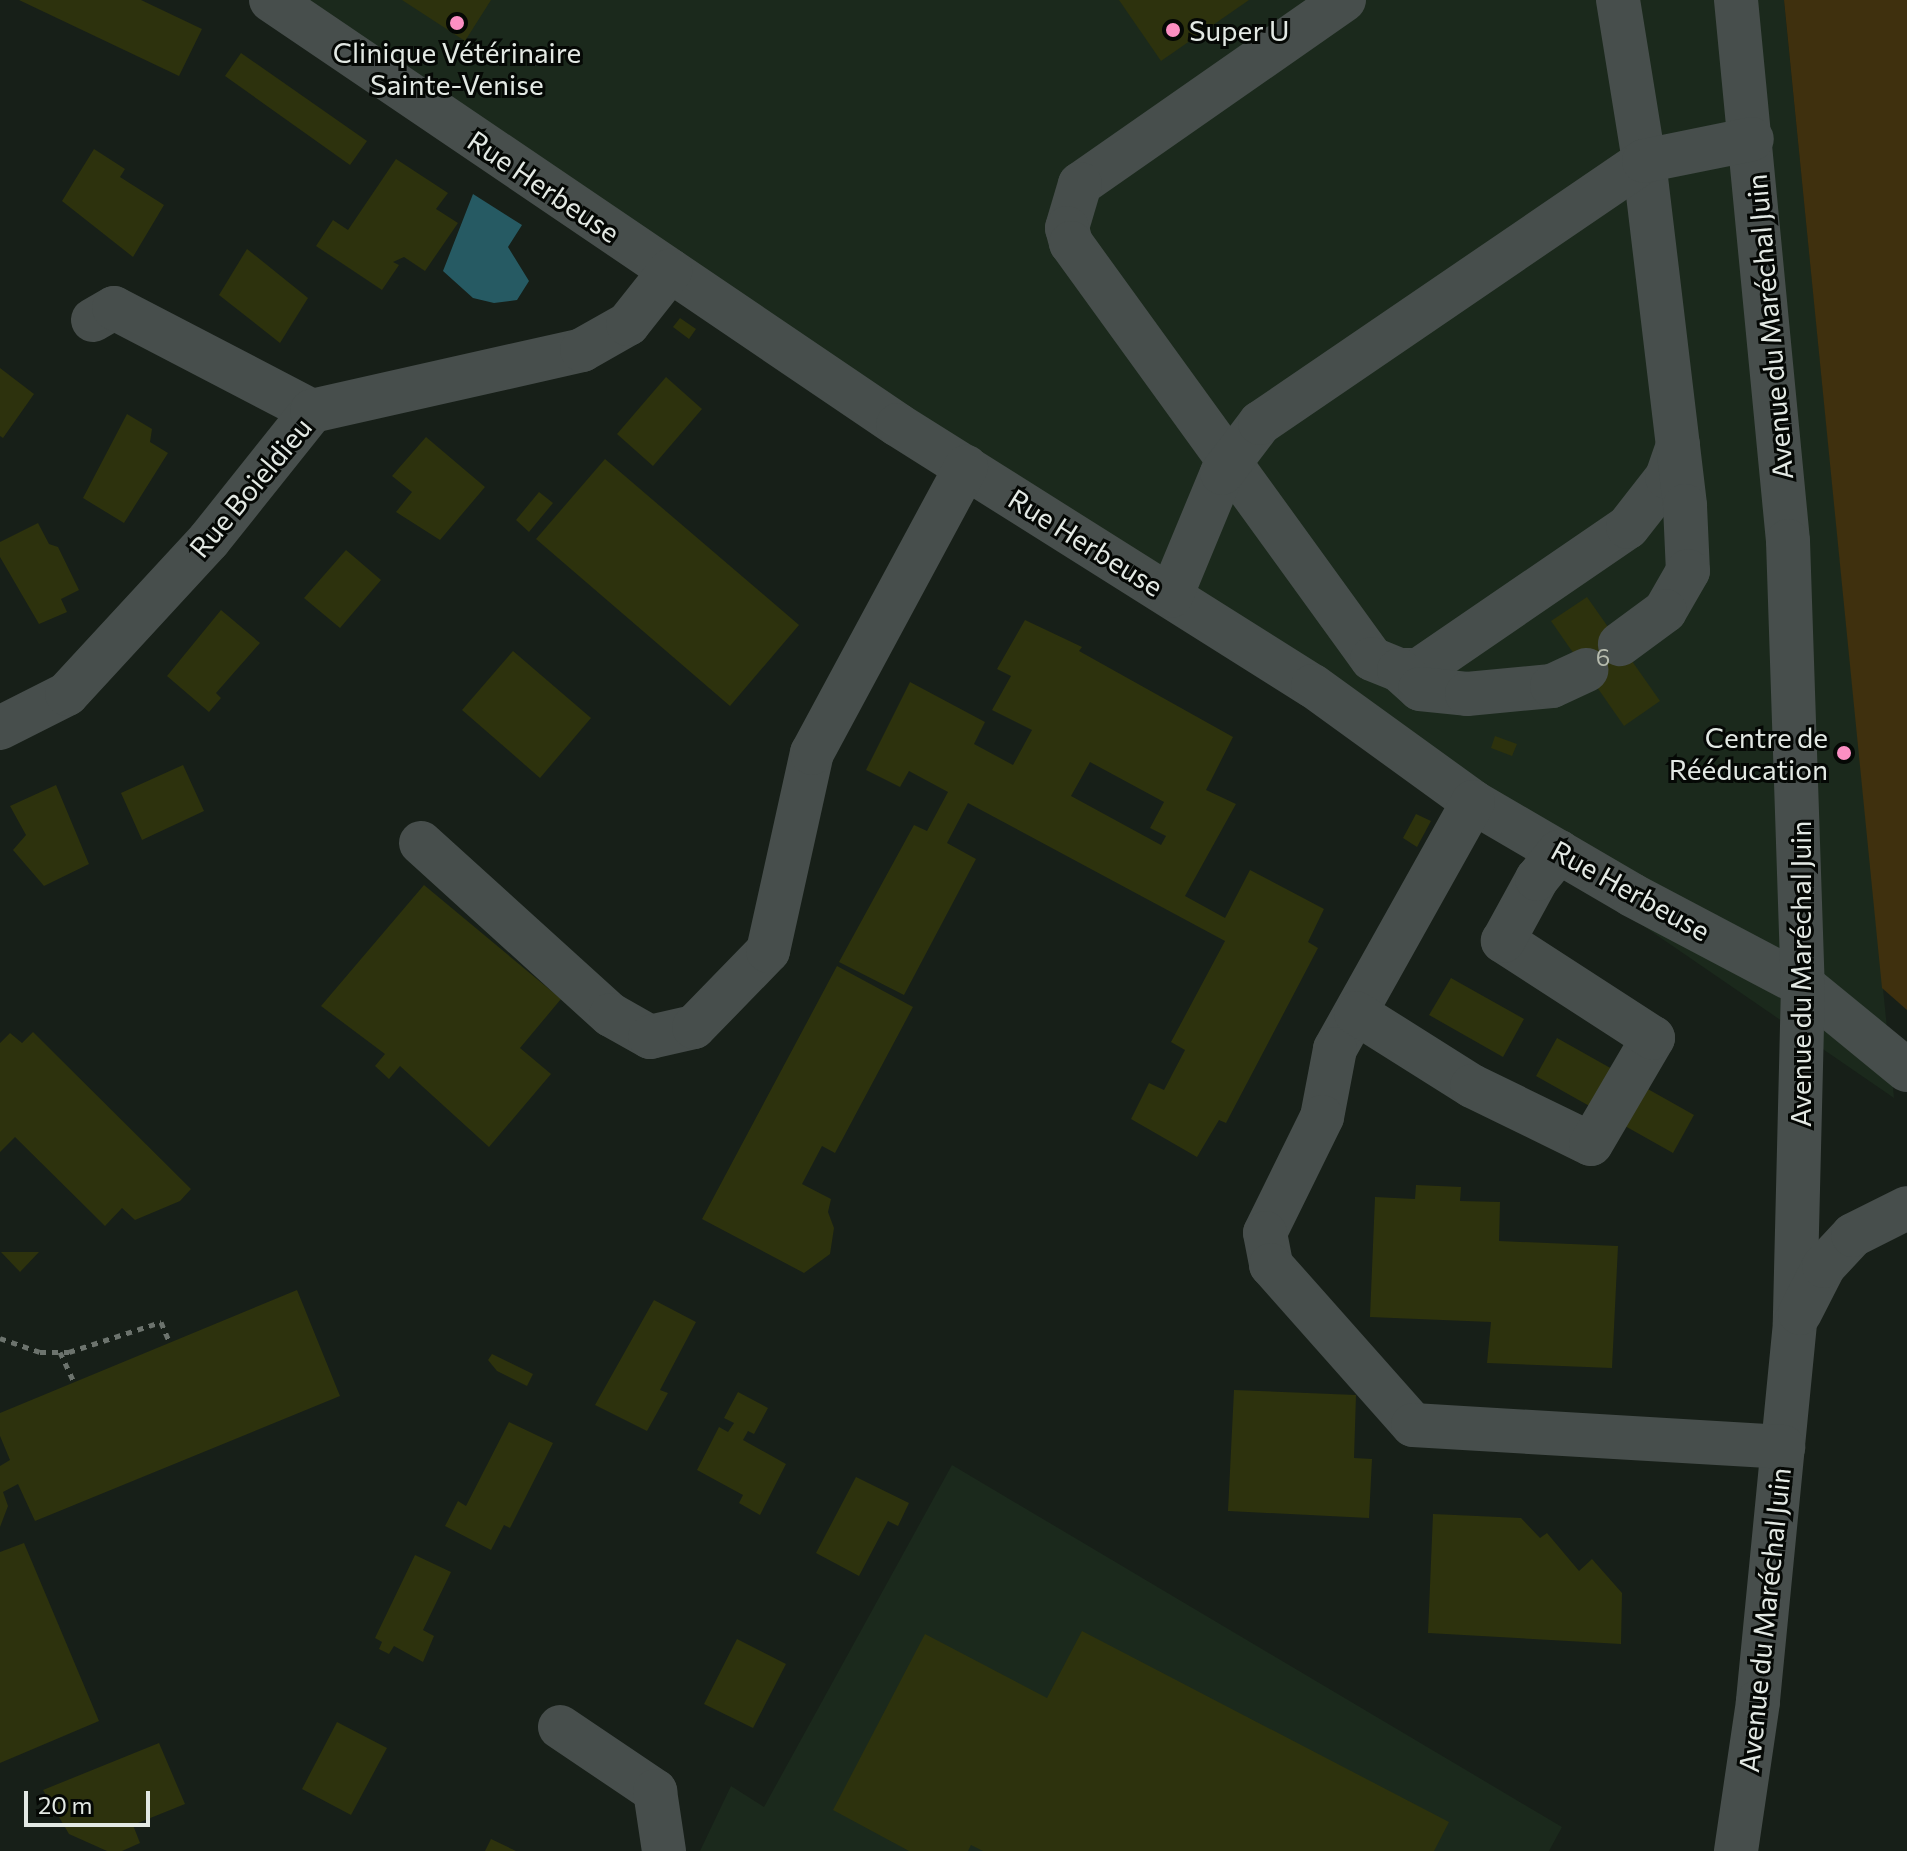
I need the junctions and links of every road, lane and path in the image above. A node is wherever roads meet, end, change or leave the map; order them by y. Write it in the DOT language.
graph roads {
  1 [pos="1344,0"];
  2 [pos="1618,0"];
  3 [pos="1736,0"];
  4 [pos="277,2"];
  5 [pos="1752,139"];
  6 [pos="1644,161"];
  7 [pos="670,271"];
  8 [pos="93,320"];
  9 [pos="312,411"];
  10 [pos="1678,445"];
  11 [pos="1229,462"];
  12 [pos="966,467"];
  13 [pos="1171,596"];
  14 [pos="1620,644"];
  15 [pos="1399,670"];
  16 [pos="1586,670"];
  17 [pos="0,728"];
  18 [pos="1473,802"];
  19 [pos="421,843"];
  20 [pos="1559,852"];
  21 [pos="1803,985"];
  22 [pos="1356,1013"];
  23 [pos="1907,1070"];
  24 [pos="1907,1208"];
  25 [pos="1795,1323"];
  26 [pos="0,1338"];
  27 [pos="170,1343"];
  28 [pos="60,1352"];
  29 [pos="74,1382"];
  30 [pos="1783,1447"];
  31 [pos="560,1727"];
  32 [pos="664,1851"];
  33 [pos="1736,1851"];
  1 -- 11 [label="street"];
  2 -- 6 [label="street"];
  3 -- 5 [label="street, Avenue du Maréchal Juin"];
  4 -- 7 [label="street, Rue Herbeuse"];
  5 -- 6 [label="street"];
  5 -- 21 [label="street, Avenue du Maréchal Juin"];
  6 -- 10 [label="street"];
  6 -- 11 [label="street"];
  7 -- 9 [label="street, Rue Boieldieu"];
  7 -- 12 [label="street, Rue Herbeuse"];
  8 -- 9 [label="street"];
  9 -- 17 [label="street, Rue Boieldieu"];
  10 -- 14 [label="street"];
  10 -- 15 [label="street"];
  11 -- 13 [label="street"];
  11 -- 15 [label="street"];
  12 -- 13 [label="street, Rue Herbeuse"];
  12 -- 19 [label="street"];
  13 -- 18 [label="street, Rue Herbeuse"];
  15 -- 16 [label="street"];
  18 -- 20 [label="street, Rue Herbeuse"];
  18 -- 22 [label="street"];
  20 -- 21 [label="street, Rue Herbeuse"];
  20 -- 22 [label="street"];
  21 -- 23 [label="street, Rue Herbeuse"];
  21 -- 25 [label="street, Avenue du Maréchal Juin"];
  22 -- 30 [label="street"];
  24 -- 25 [label="street"];
  25 -- 30 [label="street, Avenue du Maréchal Juin"];
  26 -- 28 [label="path"];
  27 -- 28 [label="path"];
  28 -- 29 [label="path"];
  30 -- 33 [label="street, Avenue du Maréchal Juin"];
  31 -- 32 [label="street"];
}
